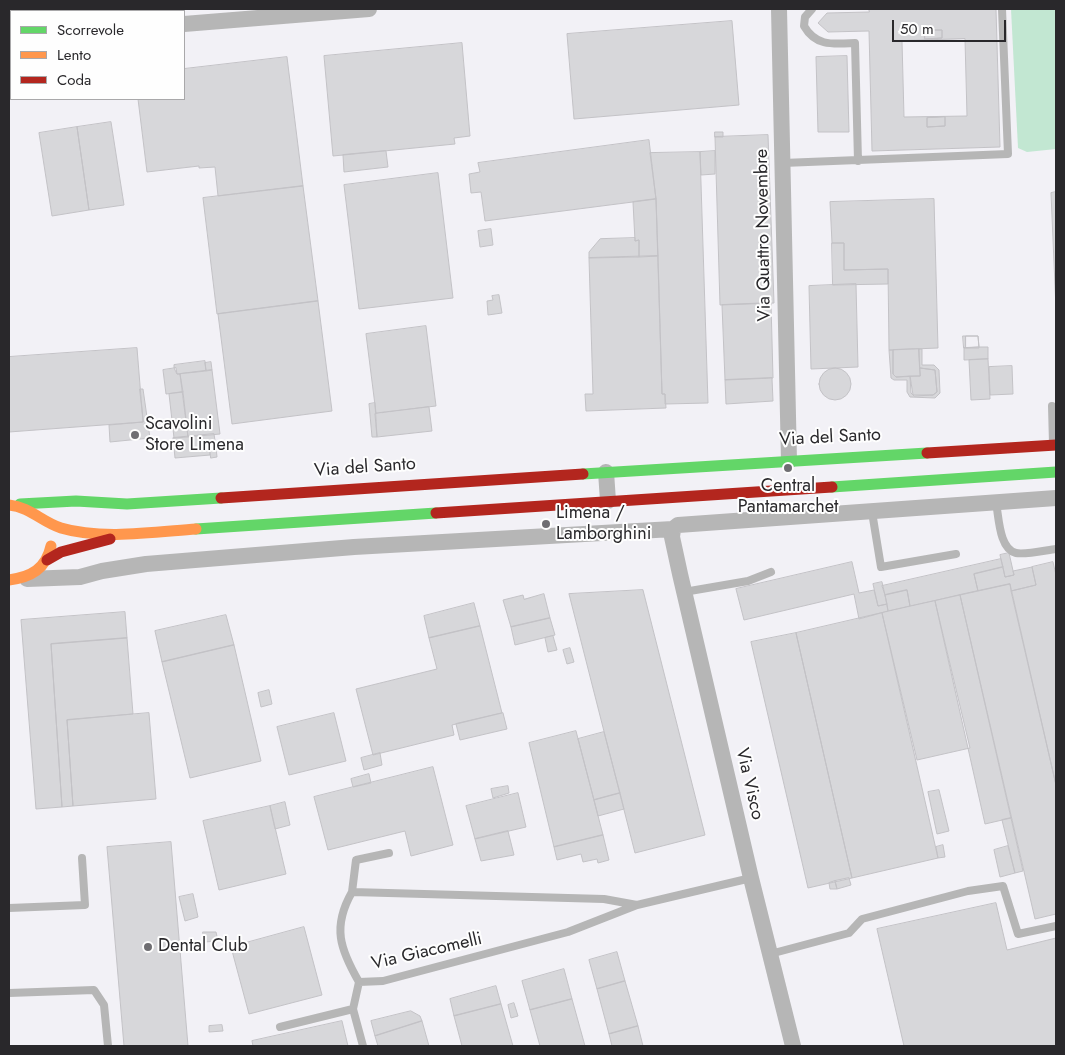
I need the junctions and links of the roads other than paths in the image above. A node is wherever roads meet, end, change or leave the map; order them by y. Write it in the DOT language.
graph roads {
  1 [pos="368,9"];
  2 [pos="778,9"];
  3 [pos="812,9"];
  4 [pos="1002,9"];
  5 [pos="311,11"];
  6 [pos="185,24"];
  7 [pos="858,161"];
  8 [pos="783,163"];
  9 [pos="1052,406"];
  10 [pos="1055,445"];
  11 [pos="980,449"];
  12 [pos="789,461"];
  13 [pos="606,472"];
  14 [pos="1056,472"];
  15 [pos="983,477"];
  16 [pos="1056,498"];
  17 [pos="608,501"];
  18 [pos="996,503"];
  19 [pos="10,505"];
  20 [pos="872,512"];
  21 [pos="44,519"];
  22 [pos="674,529"];
  23 [pos="133,533"];
  24 [pos="1056,549"];
  25 [pos="956,554"];
  26 [pos="47,560"];
  27 [pos="771,572"];
  28 [pos="27,579"];
  29 [pos="9,580"];
  30 [pos="684,592"];
  31 [pos="389,853"];
  32 [pos="82,858"];
  33 [pos="751,878"];
  34 [pos="352,892"];
  35 [pos="637,905"];
  36 [pos="9,908"];
  37 [pos="1056,926"];
  38 [pos="770,954"];
  39 [pos="359,982"];
  40 [pos="9,992"];
  41 [pos="353,1009"];
  42 [pos="280,1027"];
  43 [pos="108,1046"];
  44 [pos="363,1046"];
  45 [pos="794,1046"];
  1 -- 5 [label="street"];
  2 -- 8 [label="street, Via Quattro Novembre"];
  3 -- 7 [label="lane"];
  4 -- 7 [label="lane"];
  5 -- 6 [label="street"];
  7 -- 8 [label="lane"];
  8 -- 12 [label="street, Via Quattro Novembre"];
  9 -- 10 [label="lane"];
  10 -- 11 [label="street, Via del Santo"];
  11 -- 12 [label="street, Via del Santo"];
  11 -- 15 [label="street"];
  12 -- 13 [label="street, Via del Santo"];
  13 -- 17 [label="street"];
  13 -- 19 [label="street, Via del Santo"];
  14 -- 15 [label="street"];
  15 -- 17 [label="street"];
  16 -- 18 [label="street"];
  17 -- 23 [label="street"];
  18 -- 20 [label="street"];
  18 -- 24 [label="lane"];
  19 -- 21 [label="street"];
  20 -- 22 [label="street"];
  20 -- 25 [label="lane"];
  21 -- 23 [label="street"];
  21 -- 26 [label="street"];
  22 -- 28 [label="street"];
  22 -- 30 [label="street, Via Visco"];
  23 -- 26 [label="street"];
  26 -- 28 [label="street"];
  27 -- 30 [label="lane"];
  28 -- 29 [label="street"];
  30 -- 33 [label="street, Via Visco"];
  31 -- 34 [label="lane"];
  32 -- 36 [label="lane"];
  33 -- 35 [label="lane, Via Giacomelli"];
  33 -- 38 [label="street, Via Visco"];
  34 -- 35 [label="lane, Via Giacomelli"];
  34 -- 39 [label="lane, Via Giacomelli"];
  35 -- 39 [label="lane, Via Giacomelli"];
  37 -- 38 [label="lane"];
  38 -- 45 [label="street, Via Visco"];
  39 -- 41 [label="lane"];
  40 -- 43 [label="lane"];
  41 -- 42 [label="lane"];
  41 -- 44 [label="lane"];
}
